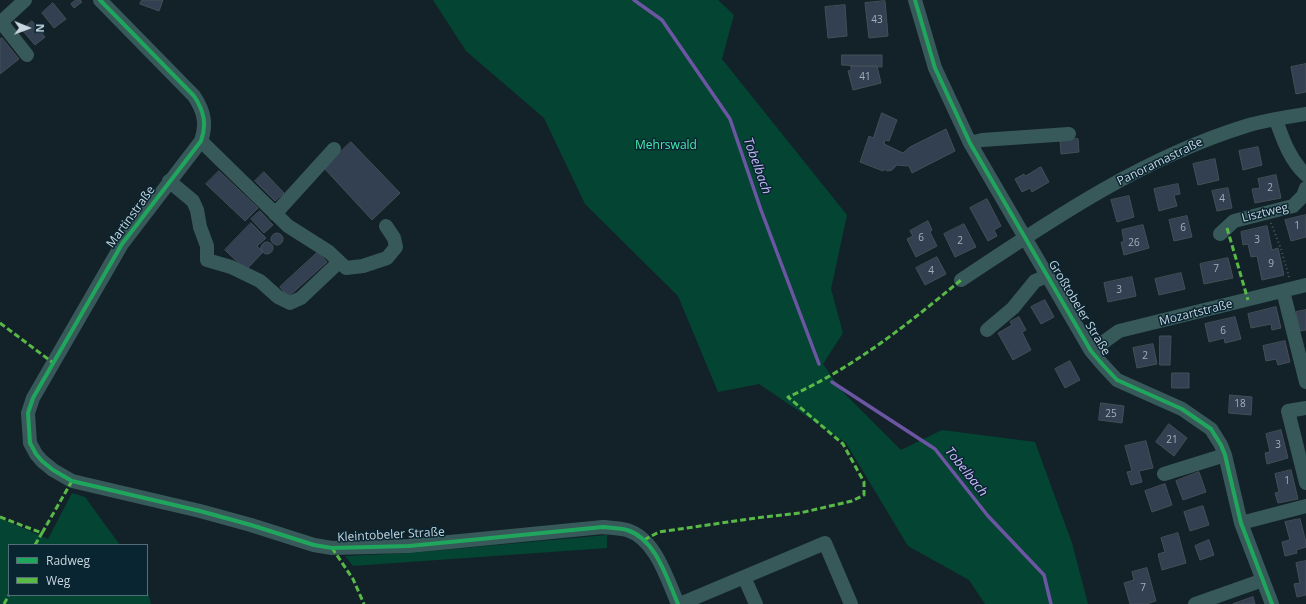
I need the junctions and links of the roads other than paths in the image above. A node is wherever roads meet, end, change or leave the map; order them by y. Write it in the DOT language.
graph roads {
  1 [pos="25,0"];
  2 [pos="100,0"];
  3 [pos="915,0"];
  4 [pos="0,22"];
  5 [pos="27,55"];
  6 [pos="1306,114"];
  7 [pos="1276,120"];
  8 [pos="1069,134"];
  9 [pos="201,141"];
  10 [pos="970,143"];
  11 [pos="334,149"];
  12 [pos="1306,175"];
  13 [pos="169,181"];
  14 [pos="1306,188"];
  15 [pos="276,214"];
  16 [pos="386,226"];
  17 [pos="1220,234"];
  18 [pos="1025,237"];
  19 [pos="339,262"];
  20 [pos="1047,276"];
  21 [pos="961,280"];
  22 [pos="1294,288"];
  23 [pos="987,330"];
  24 [pos="1091,350"];
  25 [pos="1306,382"];
  26 [pos="1306,408"];
  27 [pos="1225,455"];
  28 [pos="1164,474"];
  29 [pos="72,481"];
  30 [pos="1306,483"];
  31 [pos="1306,506"];
  32 [pos="1241,523"];
  33 [pos="744,577"];
  34 [pos="1263,580"];
  35 [pos="679,604"];
  36 [pos="756,604"];
  37 [pos="851,604"];
  38 [pos="1195,604"];
  39 [pos="1272,604"];
  1 -- 4 [label="street"];
  2 -- 9 [label="street, Martinstraße"];
  3 -- 10 [label="street, Großtobeler Straße"];
  4 -- 5 [label="street"];
  6 -- 7 [label="street, Panoramastraße"];
  7 -- 12 [label="street"];
  7 -- 18 [label="street, Panoramastraße"];
  8 -- 10 [label="street"];
  9 -- 13 [label="street, Martinstraße"];
  9 -- 15 [label="street"];
  10 -- 18 [label="street, Großtobeler Straße"];
  11 -- 15 [label="street"];
  13 -- 19 [label="street"];
  13 -- 29 [label="street, Martinstraße"];
  14 -- 17 [label="street, Lisztweg"];
  15 -- 19 [label="street"];
  16 -- 19 [label="street"];
  18 -- 20 [label="street, Großtobeler Straße"];
  18 -- 21 [label="street, Panoramastraße"];
  20 -- 23 [label="street"];
  20 -- 24 [label="street, Großtobeler Straße"];
  22 -- 24 [label="street, Mozartstraße"];
  22 -- 25 [label="street"];
  24 -- 27 [label="street, Großtobeler Straße"];
  26 -- 30 [label="street"];
  27 -- 28 [label="street"];
  27 -- 32 [label="street, Großtobeler Straße"];
  29 -- 35 [label="street, Kleintobeler Straße"];
  31 -- 32 [label="street"];
  32 -- 34 [label="street, Großtobeler Straße"];
  33 -- 35 [label="street"];
  33 -- 36 [label="street"];
  33 -- 37 [label="street"];
  34 -- 38 [label="street"];
  34 -- 39 [label="street, Großtobeler Straße"];
}
